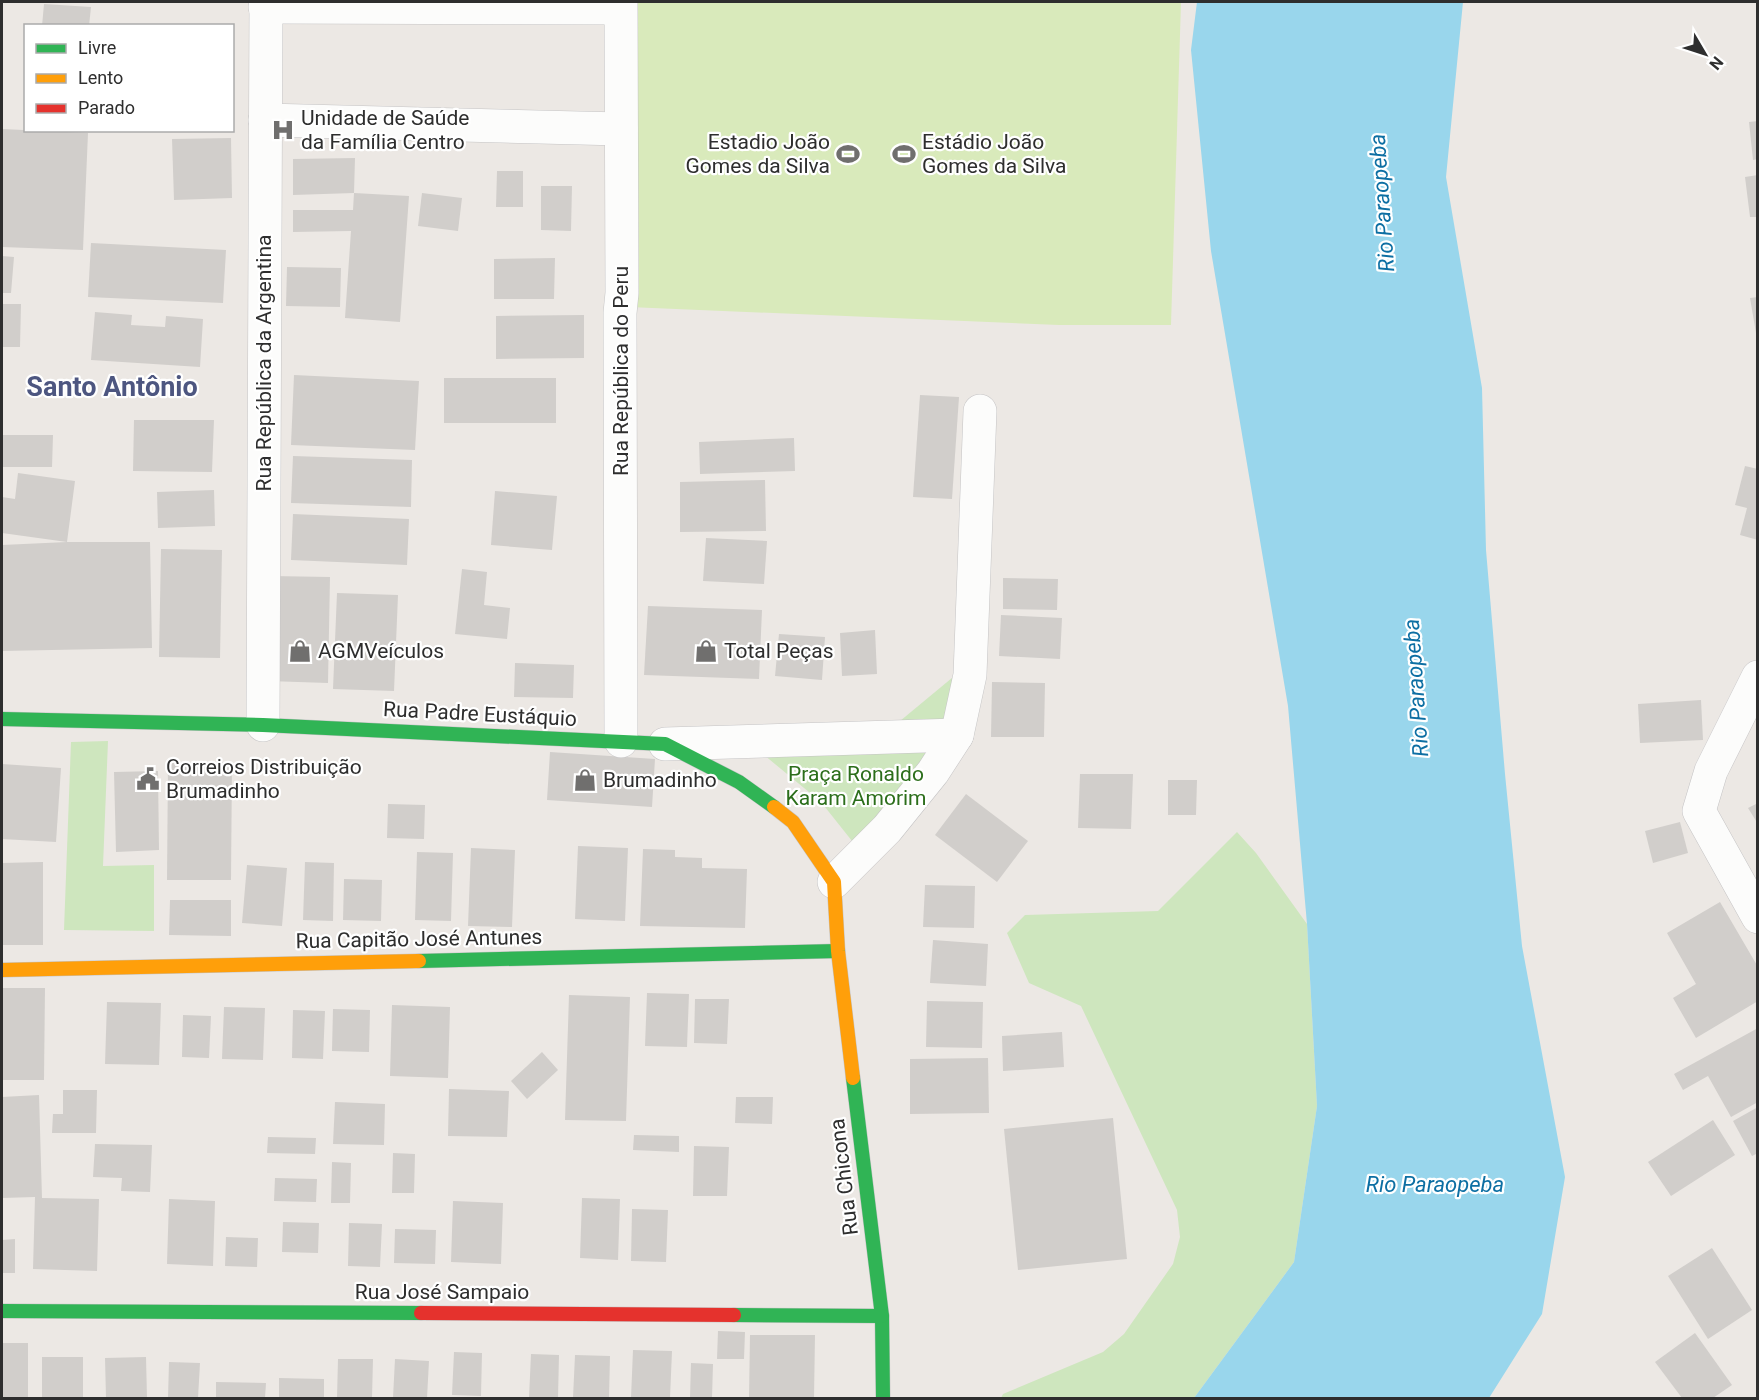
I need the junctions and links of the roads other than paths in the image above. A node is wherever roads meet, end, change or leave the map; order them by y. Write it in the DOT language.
graph roads {
  1 [pos="266,4"];
  2 [pos="621,5"];
  3 [pos="265,120"];
  4 [pos="621,129"];
  5 [pos="980,411"];
  6 [pos="1758,677"];
  7 [pos="2,719"];
  8 [pos="263,725"];
  9 [pos="957,735"];
  10 [pos="621,741"];
  11 [pos="665,744"];
  12 [pos="834,882"];
  13 [pos="1758,917"];
  14 [pos="838,951"];
  15 [pos="2,970"];
  16 [pos="2,1311"];
  17 [pos="882,1316"];
  18 [pos="883,1398"];
  1 -- 2 [label="street"];
  1 -- 3 [label="street, Rua República da Argentina"];
  2 -- 4 [label="street, Rua República do Peru"];
  3 -- 4 [label="street"];
  3 -- 8 [label="street, Rua República da Argentina"];
  4 -- 10 [label="street, Rua República do Peru"];
  5 -- 9 [label="street"];
  6 -- 13 [label="street"];
  7 -- 8 [label="street, Rua Padre Eustáquio"];
  8 -- 10 [label="street, Rua Padre Eustáquio"];
  9 -- 11 [label="street"];
  9 -- 12 [label="street"];
  10 -- 11 [label="street, Rua Padre Eustáquio"];
  11 -- 12 [label="street, Rua Padre Eustáquio"];
  12 -- 14 [label="street"];
  14 -- 15 [label="street, Rua Capitão José Antunes"];
  14 -- 17 [label="street, Rua Chicona"];
  16 -- 17 [label="street, Rua José Sampaio"];
  17 -- 18 [label="street, Rua Chicona"];
}
